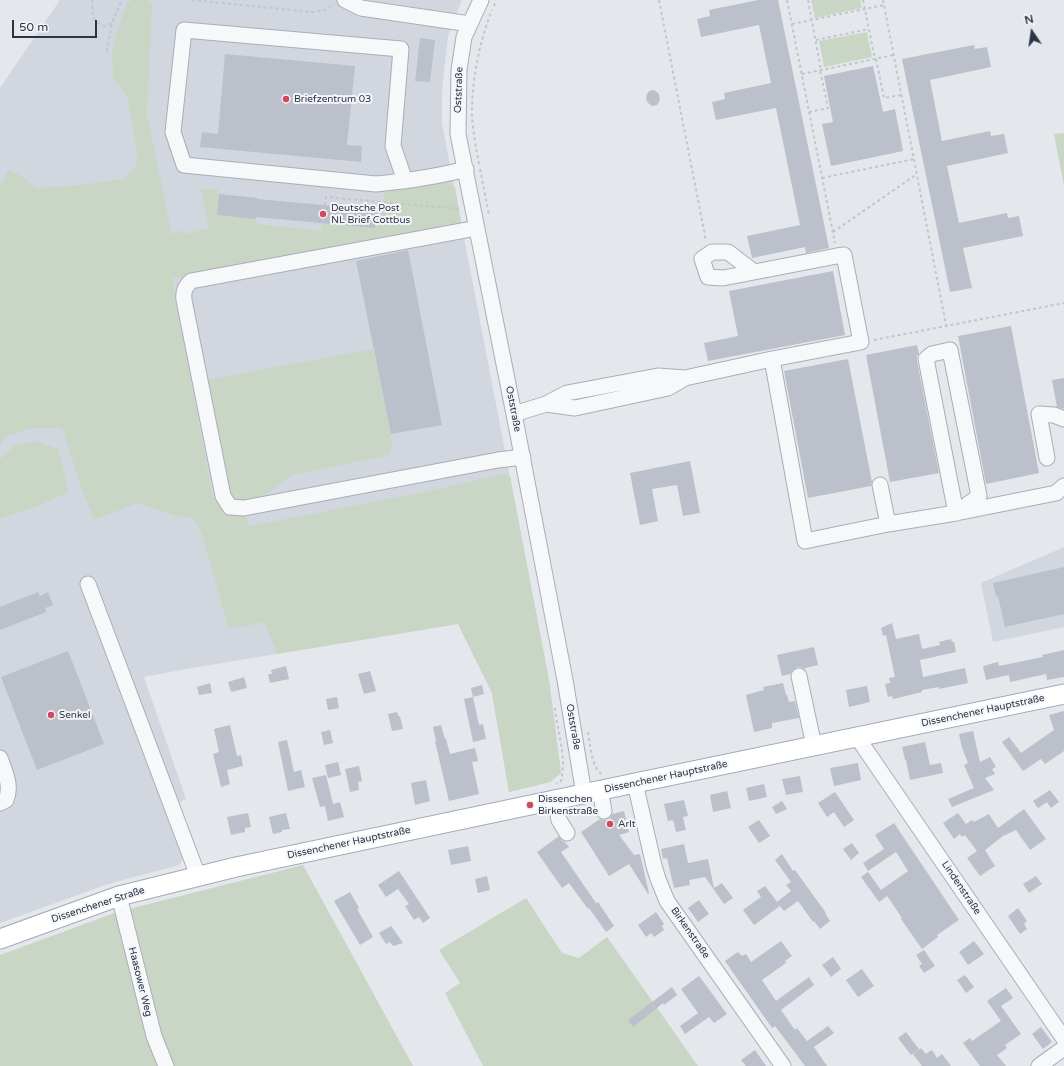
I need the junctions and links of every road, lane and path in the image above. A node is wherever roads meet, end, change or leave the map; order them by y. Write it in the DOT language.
graph roads {
  1 [pos="93,0"];
  2 [pos="123,0"];
  3 [pos="192,0"];
  4 [pos="480,0"];
  5 [pos="496,0"];
  6 [pos="659,0"];
  7 [pos="788,0"];
  8 [pos="808,0"];
  9 [pos="863,0"];
  10 [pos="883,0"];
  11 [pos="340,2"];
  12 [pos="884,5"];
  13 [pos="865,9"];
  14 [pos="812,19"];
  15 [pos="112,23"];
  16 [pos="470,24"];
  17 [pos="792,24"];
  18 [pos="869,29"];
  19 [pos="816,40"];
  20 [pos="107,51"];
  21 [pos="894,55"];
  22 [pos="875,59"];
  23 [pos="821,70"];
  24 [pos="802,74"];
  25 [pos="901,95"];
  26 [pos="809,112"];
  27 [pos="914,159"];
  28 [pos="466,169"];
  29 [pos="917,174"];
  30 [pos="822,178"];
  31 [pos="405,181"];
  32 [pos="325,205"];
  33 [pos="461,209"];
  34 [pos="490,220"];
  35 [pos="476,228"];
  36 [pos="833,232"];
  37 [pos="709,254"];
  38 [pos="837,256"];
  39 [pos="754,272"];
  40 [pos="1064,303"];
  41 [pos="946,326"];
  42 [pos="861,342"];
  43 [pos="772,359"];
  44 [pos="514,414"];
  45 [pos="1064,419"];
  46 [pos="522,457"];
  47 [pos="1047,458"];
  48 [pos="880,485"];
  49 [pos="1064,486"];
  50 [pos="956,513"];
  51 [pos="888,524"];
  52 [pos="88,584"];
  53 [pos="799,676"];
  54 [pos="1064,694"];
  55 [pos="857,737"];
  56 [pos="814,746"];
  57 [pos="0,758"];
  58 [pos="635,783"];
  59 [pos="592,792"];
  60 [pos="555,800"];
  61 [pos="0,803"];
  62 [pos="604,811"];
  63 [pos="567,833"];
  64 [pos="198,876"];
  65 [pos="119,896"];
  66 [pos="0,939"];
  67 [pos="1064,1039"];
  68 [pos="1064,1048"];
  69 [pos="166,1066"];
  70 [pos="783,1066"];
  71 [pos="1039,1066"];
  1 -- 15 [label="path"];
  2 -- 15 [label="path"];
  3 -- 11 [label="path"];
  4 -- 16 [label="street, Oststraße"];
  5 -- 34 [label="path"];
  6 -- 37 [label="path"];
  7 -- 17 [label="path"];
  8 -- 14 [label="path"];
  9 -- 13 [label="path"];
  10 -- 12 [label="path"];
  11 -- 16 [label="street"];
  12 -- 13 [label="path"];
  12 -- 21 [label="path"];
  13 -- 14 [label="path"];
  13 -- 18 [label="path"];
  14 -- 17 [label="path"];
  14 -- 19 [label="path"];
  15 -- 20 [label="path"];
  16 -- 28 [label="street, Oststraße"];
  17 -- 24 [label="path"];
  18 -- 19 [label="path"];
  18 -- 22 [label="path"];
  19 -- 23 [label="path"];
  21 -- 22 [label="path"];
  21 -- 25 [label="path"];
  22 -- 23 [label="path"];
  22 -- 25 [label="path"];
  23 -- 24 [label="path"];
  23 -- 26 [label="path"];
  24 -- 26 [label="path"];
  25 -- 27 [label="path"];
  26 -- 30 [label="path"];
  27 -- 29 [label="path"];
  27 -- 30 [label="path"];
  28 -- 31 [label="street"];
  28 -- 35 [label="street, Oststraße"];
  29 -- 36 [label="path"];
  29 -- 41 [label="path"];
  30 -- 36 [label="path"];
  31 -- 31 [label="street"];
  32 -- 33 [label="path"];
  35 -- 44 [label="street, Oststraße"];
  35 -- 46 [label="street"];
  36 -- 38 [label="path"];
  37 -- 39 [label="street"];
  37 -- 39 [label="street"];
  38 -- 39 [label="street"];
  38 -- 42 [label="street"];
  40 -- 41 [label="path"];
  41 -- 42 [label="path"];
  42 -- 43 [label="street"];
  43 -- 44 [label="street"];
  43 -- 51 [label="street"];
  44 -- 46 [label="street, Oststraße"];
  45 -- 47 [label="street"];
  46 -- 59 [label="street, Oststraße"];
  48 -- 51 [label="street"];
  49 -- 50 [label="street"];
  50 -- 50 [label="street"];
  50 -- 51 [label="street"];
  52 -- 64 [label="street"];
  53 -- 56 [label="street"];
  54 -- 55 [label="main road, Dissenchener Hauptstraße"];
  55 -- 56 [label="main road, Dissenchener Hauptstraße"];
  55 -- 67 [label="street, Lindenstraße"];
  56 -- 58 [label="main road, Dissenchener Hauptstraße"];
  57 -- 61 [label="street"];
  58 -- 59 [label="main road, Dissenchener Hauptstraße"];
  58 -- 70 [label="street, Birkenstraße"];
  59 -- 60 [label="main road, Dissenchener Hauptstraße"];
  59 -- 62 [label="street, Oststraße"];
  60 -- 63 [label="street"];
  60 -- 64 [label="main road, Dissenchener Hauptstraße"];
  64 -- 65 [label="main road, Dissenchener Straße"];
  65 -- 66 [label="main road, Dissenchener Straße"];
  65 -- 69 [label="street, Haasower Weg"];
  68 -- 71 [label="street"];
}
